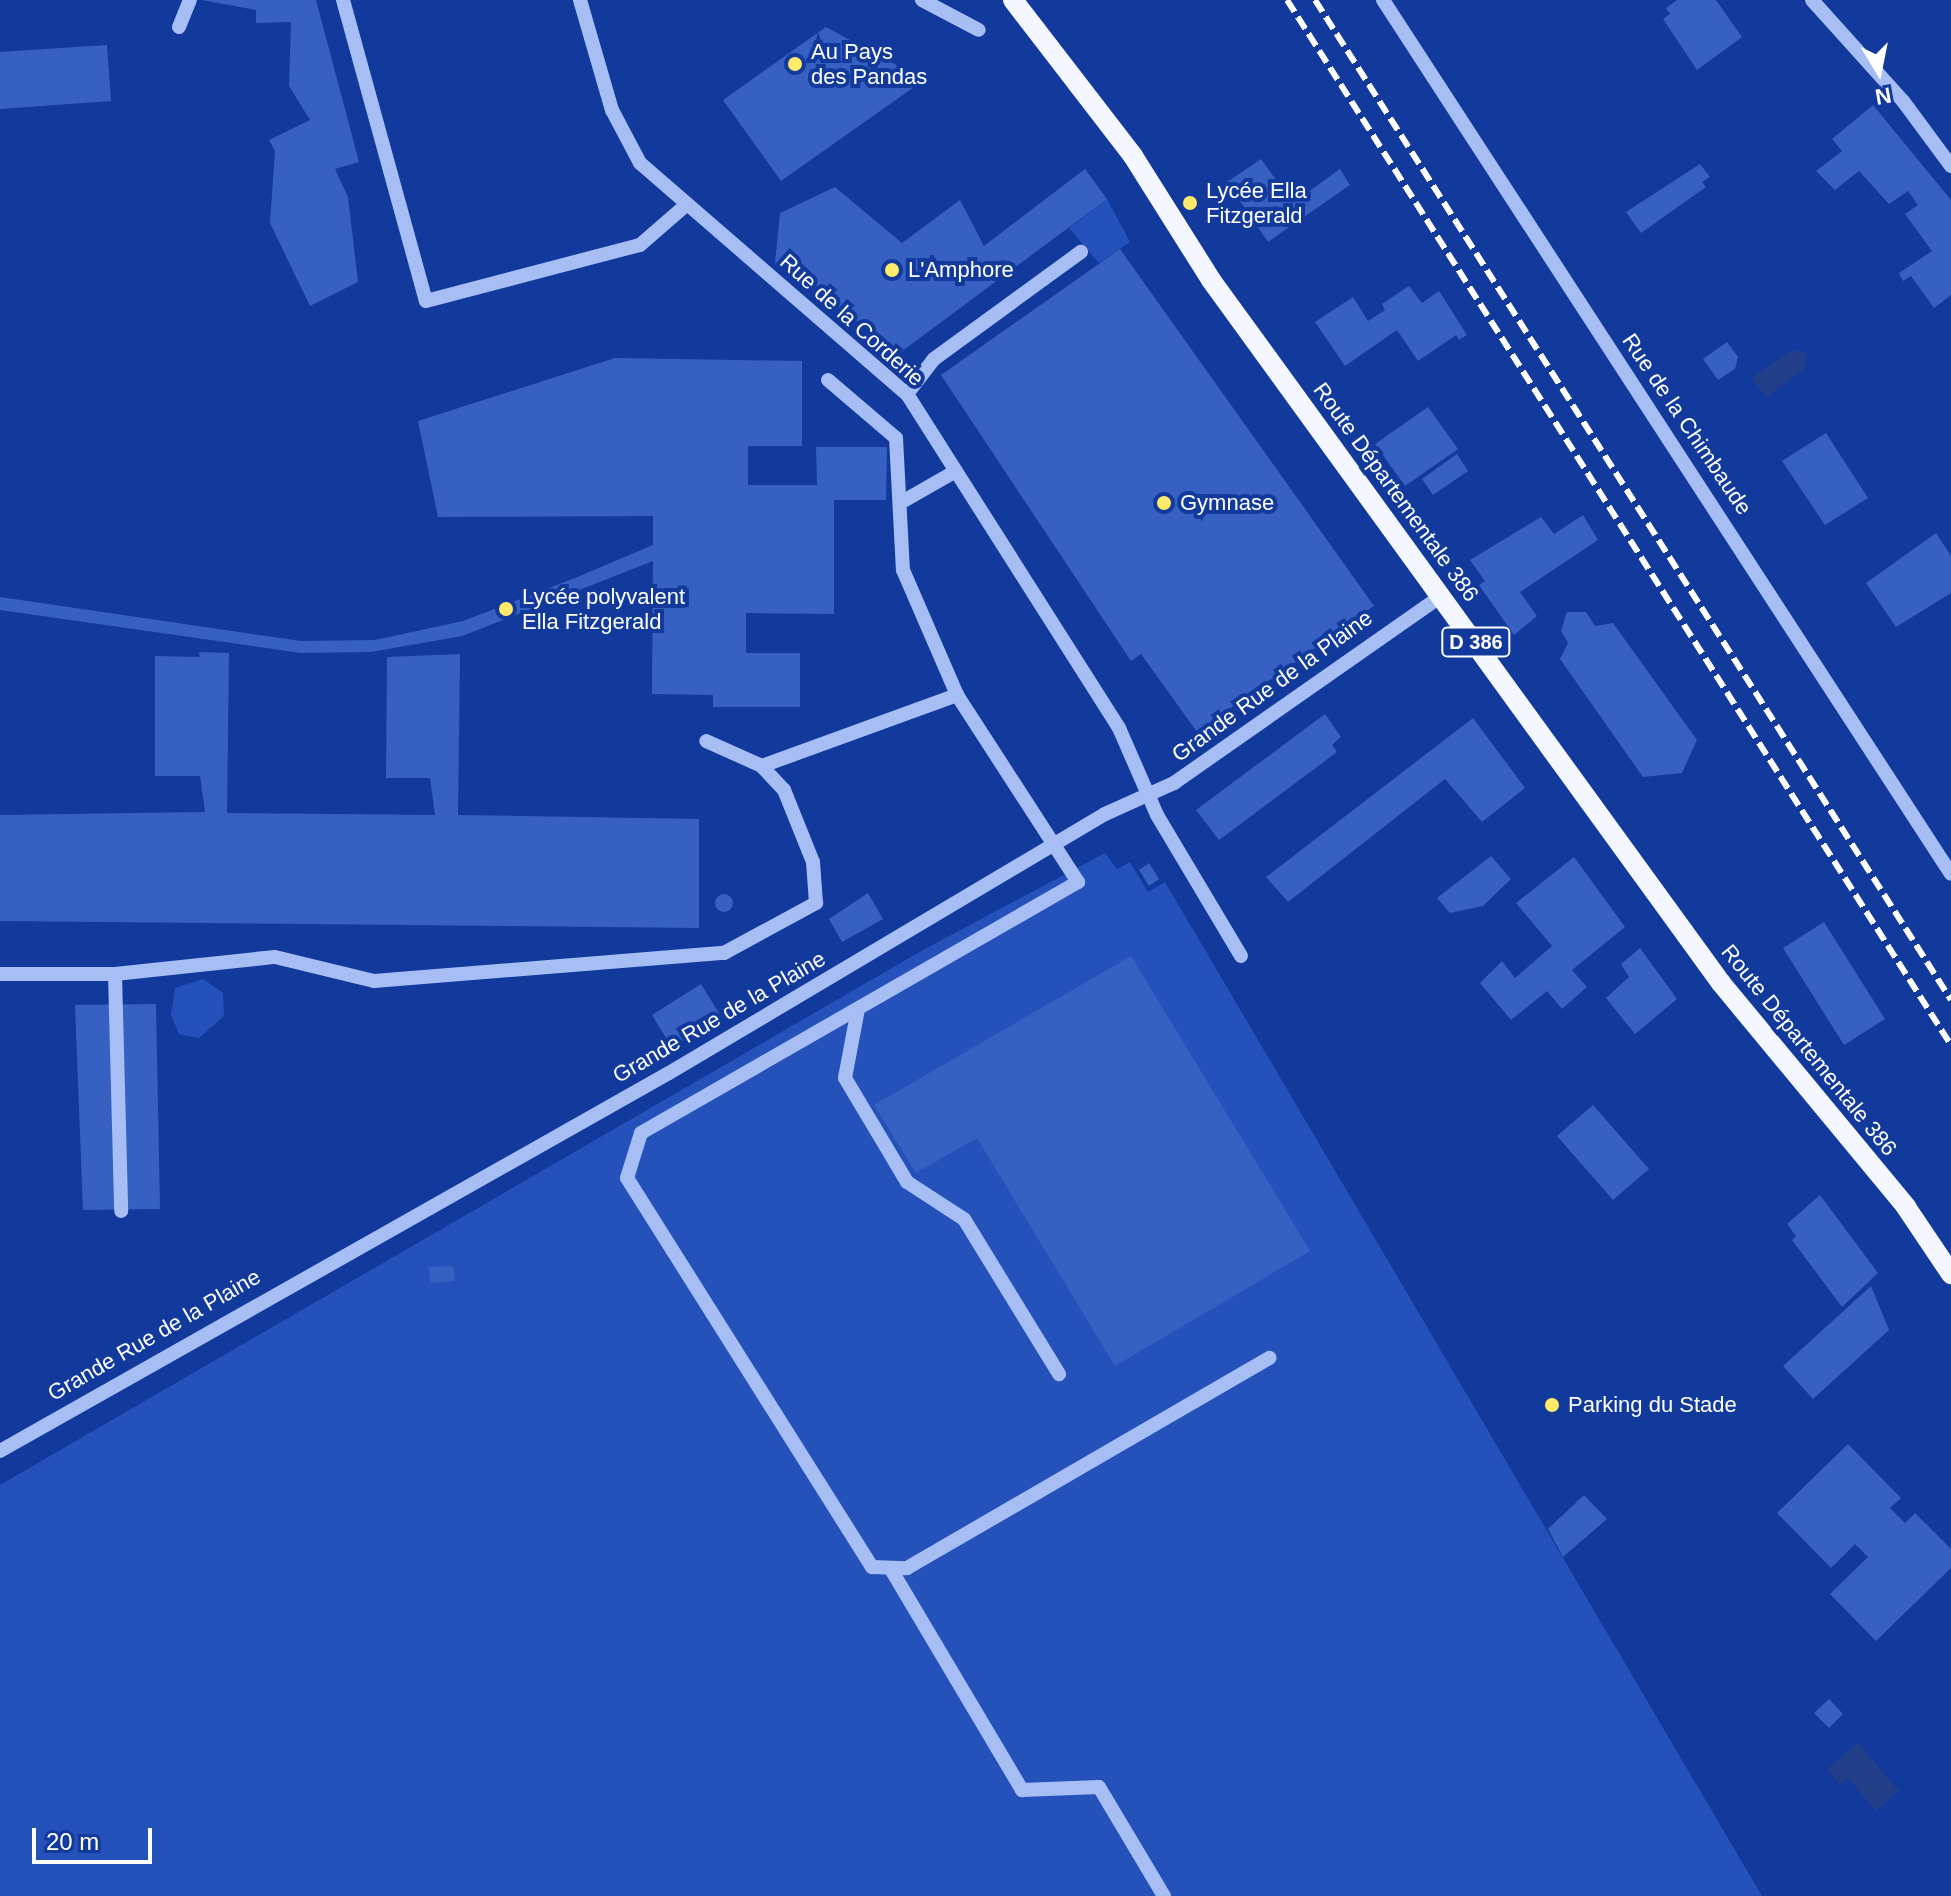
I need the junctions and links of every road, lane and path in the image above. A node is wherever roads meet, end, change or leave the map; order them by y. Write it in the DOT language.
graph roads {
  1 [pos="190,0"];
  2 [pos="343,0"];
  3 [pos="580,0"];
  4 [pos="922,0"];
  5 [pos="1013,0"];
  6 [pos="1383,0"];
  7 [pos="1812,0"];
  8 [pos="179,27"];
  9 [pos="979,30"];
  10 [pos="1951,166"];
  11 [pos="686,205"];
  12 [pos="1081,252"];
  13 [pos="828,380"];
  14 [pos="907,394"];
  15 [pos="956,471"];
  16 [pos="900,503"];
  17 [pos="1442,595"];
  18 [pos="957,695"];
  19 [pos="706,741"];
  20 [pos="762,766"];
  21 [pos="1149,795"];
  22 [pos="1054,844"];
  23 [pos="1951,874"];
  24 [pos="1241,956"];
  25 [pos="0,974"];
  26 [pos="115,974"];
  27 [pos="858,1009"];
  28 [pos="121,1211"];
  29 [pos="1951,1274"];
  30 [pos="1269,1358"];
  31 [pos="1059,1374"];
  32 [pos="0,1451"];
  33 [pos="892,1571"];
  34 [pos="1164,1896"];
  1 -- 8 [label="street"];
  2 -- 11 [label="street"];
  3 -- 11 [label="street, Rue de la Corderie"];
  4 -- 9 [label="street"];
  5 -- 17 [label="main road, Route Départementale 386 / D 386"];
  6 -- 23 [label="street, Rue de la Chimbaude"];
  7 -- 10 [label="street"];
  11 -- 14 [label="street, Rue de la Corderie"];
  12 -- 14 [label="street"];
  13 -- 16 [label="street"];
  14 -- 15 [label="street, Rue de la Corderie"];
  15 -- 16 [label="street"];
  15 -- 21 [label="street, Rue de la Corderie"];
  16 -- 18 [label="street"];
  17 -- 21 [label="street, Grande Rue de la Plaine"];
  17 -- 29 [label="main road, Route Départementale 386 / D 386"];
  18 -- 20 [label="street"];
  18 -- 22 [label="street"];
  19 -- 20 [label="street"];
  20 -- 26 [label="street"];
  21 -- 22 [label="street, Grande Rue de la Plaine"];
  21 -- 24 [label="street, Rue de la Corderie"];
  22 -- 27 [label="street"];
  22 -- 32 [label="street, Grande Rue de la Plaine"];
  25 -- 26 [label="street"];
  26 -- 28 [label="street"];
  27 -- 31 [label="street"];
  27 -- 33 [label="street"];
  30 -- 33 [label="street"];
  33 -- 34 [label="street"];
}
